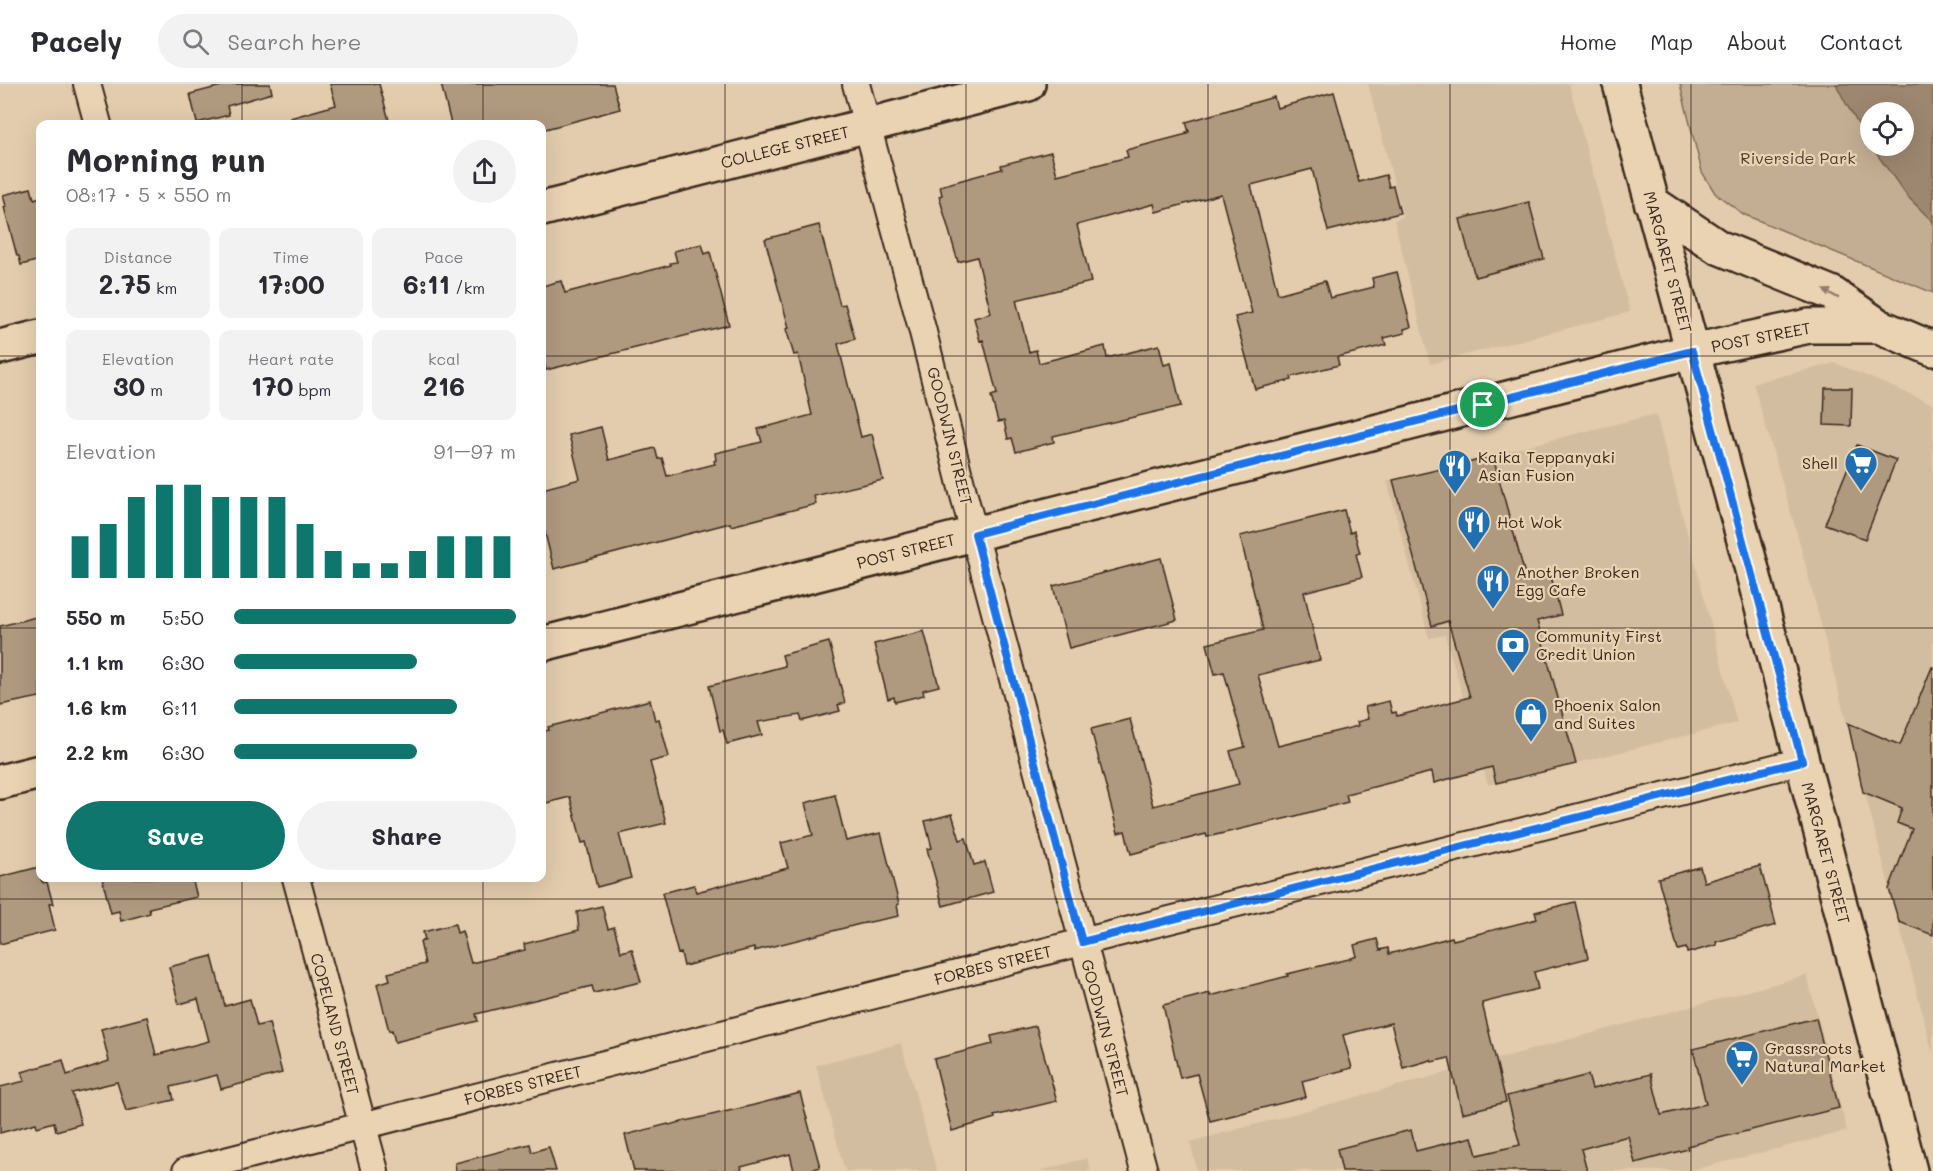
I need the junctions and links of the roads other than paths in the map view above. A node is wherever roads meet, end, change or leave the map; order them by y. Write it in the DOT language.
graph roads {
  1 [pos="87,84"];
  2 [pos="856,84"];
  3 [pos="1028,84"];
  4 [pos="1620,84"];
  5 [pos="97,120"];
  6 [pos="866,126"];
  7 [pos="1651,202"];
  8 [pos="546,208"];
  9 [pos="1880,326"];
  10 [pos="36,338"];
  11 [pos="0,347"];
  12 [pos="1933,349"];
  13 [pos="1692,351"];
  14 [pos="975,534"];
  15 [pos="546,643"];
  16 [pos="1802,761"];
  17 [pos="36,773"];
  18 [pos="0,782"];
  19 [pos="297,882"];
  20 [pos="1082,942"];
  21 [pos="362,1126"];
  22 [pos="1916,1166"];
  23 [pos="186,1171"];
  24 [pos="375,1171"];
  25 [pos="1144,1171"];
  1 -- 5 [label="street"];
  2 -- 6 [label="street, GOODWIN STREET"];
  3 -- 6 [label="street, COLLEGE STREET"];
  4 -- 7 [label="street, MARGARET STREET"];
  6 -- 8 [label="street, COLLEGE STREET"];
  6 -- 14 [label="street, GOODWIN STREET"];
  9 -- 7 [label="street, one-way"];
  7 -- 13 [label="street, MARGARET STREET"];
  9 -- 12 [label="street, POST STREET"];
  9 -- 13 [label="street, POST STREET"];
  10 -- 11 [label="street"];
  13 -- 14 [label="street, POST STREET"];
  13 -- 16 [label="street, MARGARET STREET"];
  14 -- 15 [label="street, POST STREET"];
  14 -- 20 [label="street, GOODWIN STREET"];
  16 -- 20 [label="street, FORBES STREET"];
  16 -- 22 [label="street, MARGARET STREET"];
  17 -- 18 [label="street"];
  19 -- 21 [label="street, COPELAND STREET"];
  20 -- 21 [label="street, FORBES STREET"];
  20 -- 25 [label="street, GOODWIN STREET"];
  21 -- 23 [label="street, FORBES STREET"];
  21 -- 24 [label="street, COPELAND STREET"];
}
